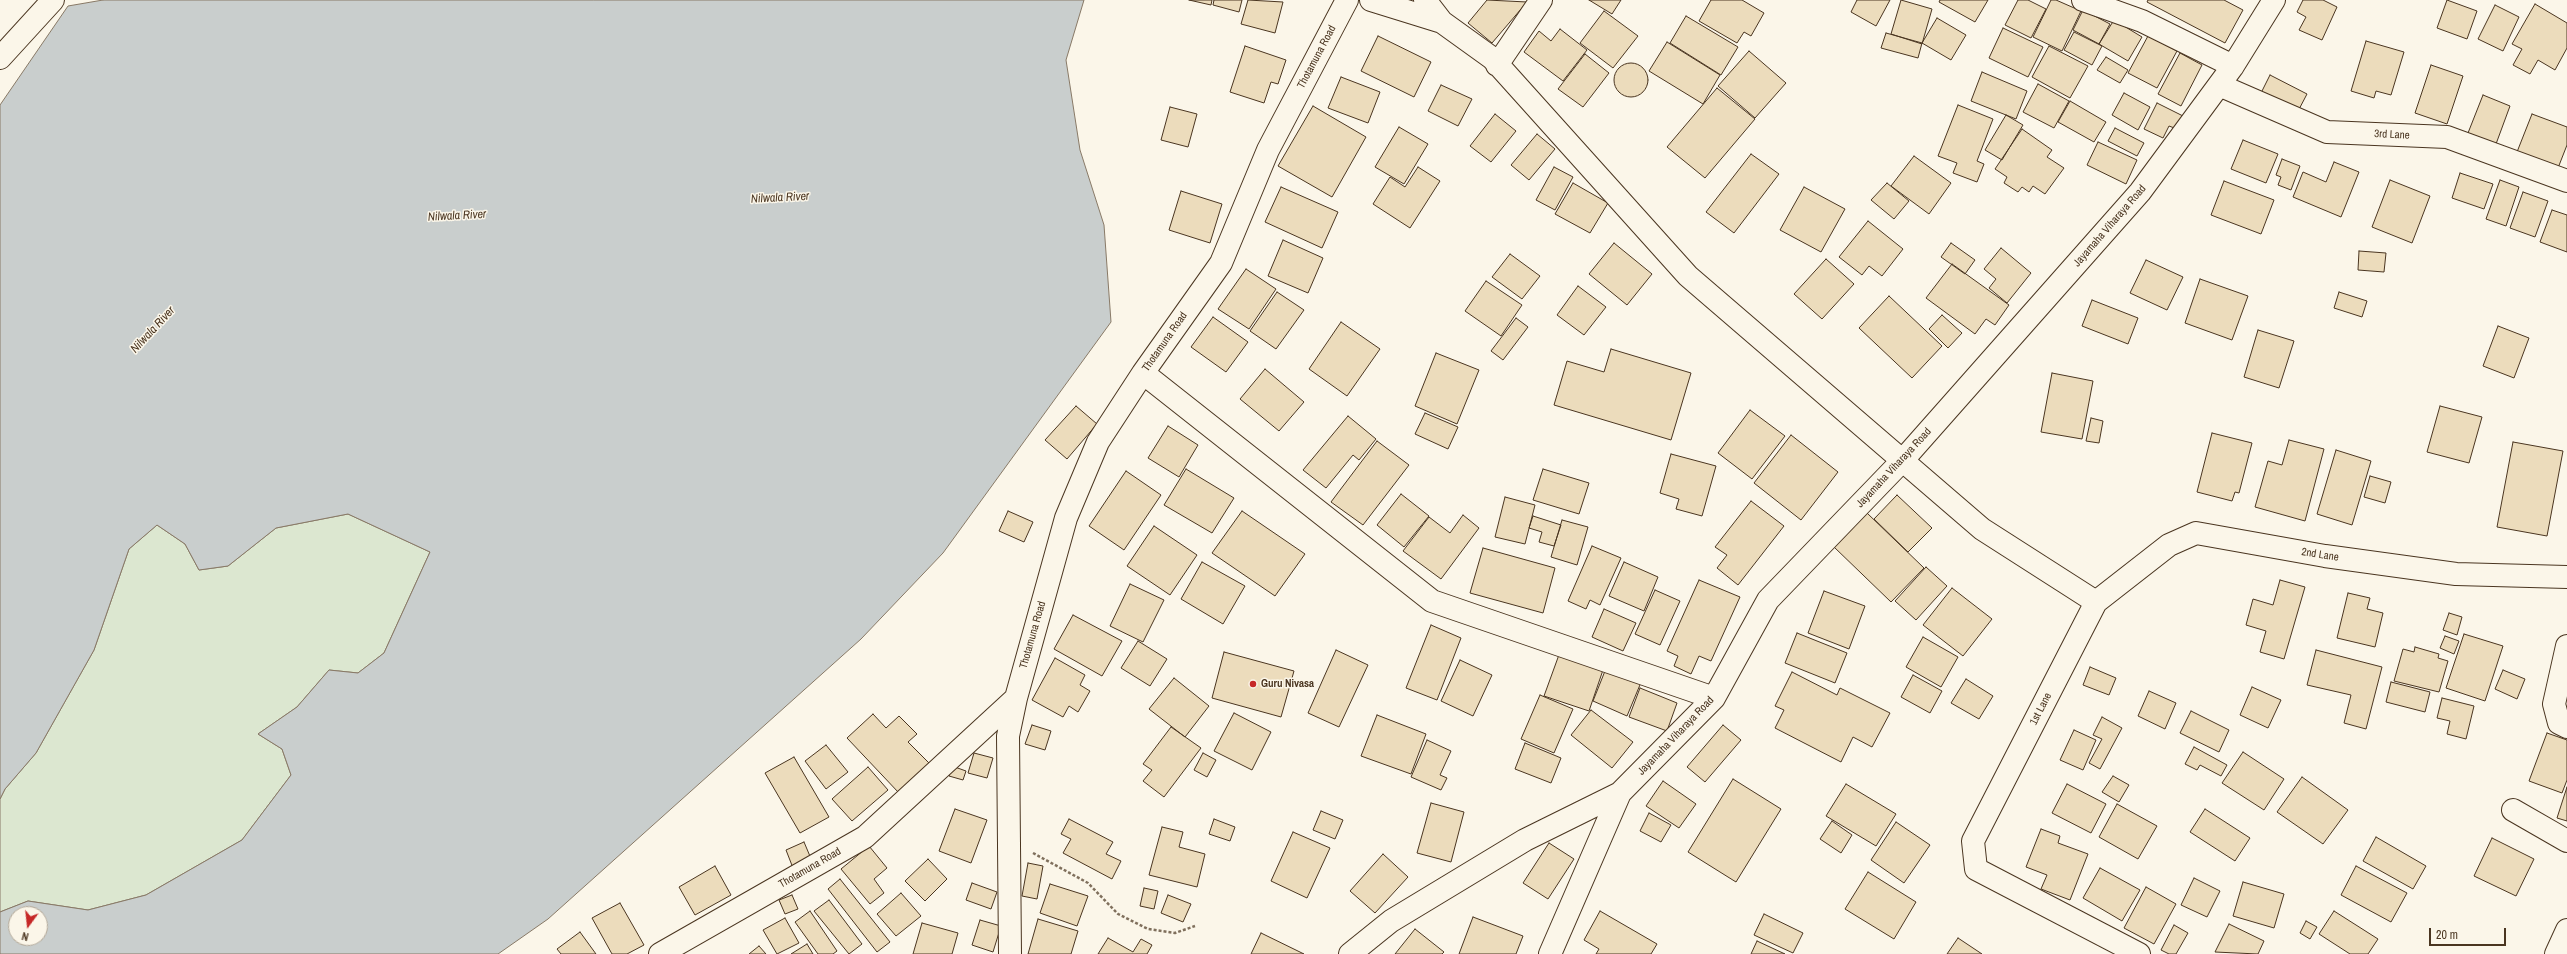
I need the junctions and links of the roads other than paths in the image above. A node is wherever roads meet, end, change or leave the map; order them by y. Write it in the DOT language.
graph roads {
  1 [pos="54,0"];
  2 [pos="1347,0"];
  3 [pos="1371,0"];
  4 [pos="1425,0"];
  5 [pos="1541,0"];
  6 [pos="2083,0"];
  7 [pos="2274,0"];
  8 [pos="1442,22"];
  9 [pos="0,58"];
  10 [pos="1497,64"];
  11 [pos="2233,66"];
  12 [pos="2219,85"];
  13 [pos="2567,181"];
  14 [pos="1143,373"];
  15 [pos="1902,461"];
  16 [pos="2567,577"];
  17 [pos="2096,602"];
  18 [pos="2567,646"];
  19 [pos="1016,698"];
  20 [pos="1714,698"];
  21 [pos="2567,727"];
  22 [pos="1620,793"];
  23 [pos="2513,810"];
  24 [pos="2567,841"];
  25 [pos="2567,930"];
  26 [pos="660,954"];
  27 [pos="1010,954"];
  28 [pos="1350,954"];
  29 [pos="1550,954"];
  30 [pos="2139,954"];
  31 [pos="2556,954"];
  1 -- 9 [label="street"];
  2 -- 14 [label="street, Thotamuna Road"];
  3 -- 8 [label="street"];
  4 -- 8 [label="street"];
  5 -- 10 [label="street"];
  6 -- 11 [label="street"];
  7 -- 11 [label="street, Jayamaha Viharaya Road"];
  8 -- 10 [label="street"];
  10 -- 15 [label="street"];
  11 -- 12 [label="street, Jayamaha Viharaya Road"];
  12 -- 13 [label="street, 3rd Lane"];
  12 -- 15 [label="street, Jayamaha Viharaya Road"];
  14 -- 19 [label="street, Thotamuna Road"];
  14 -- 20 [label="street"];
  15 -- 17 [label="street"];
  15 -- 20 [label="street, Jayamaha Viharaya Road"];
  16 -- 17 [label="street, 2nd Lane"];
  17 -- 30 [label="street, 1st Lane"];
  18 -- 21 [label="street"];
  19 -- 26 [label="street, Thotamuna Road"];
  19 -- 27 [label="street, Thotamuna Road"];
  20 -- 22 [label="street, Jayamaha Viharaya Road"];
  22 -- 28 [label="street"];
  22 -- 29 [label="street, Jayamaha Viharaya Road"];
  23 -- 24 [label="street"];
  25 -- 31 [label="street"];
}
